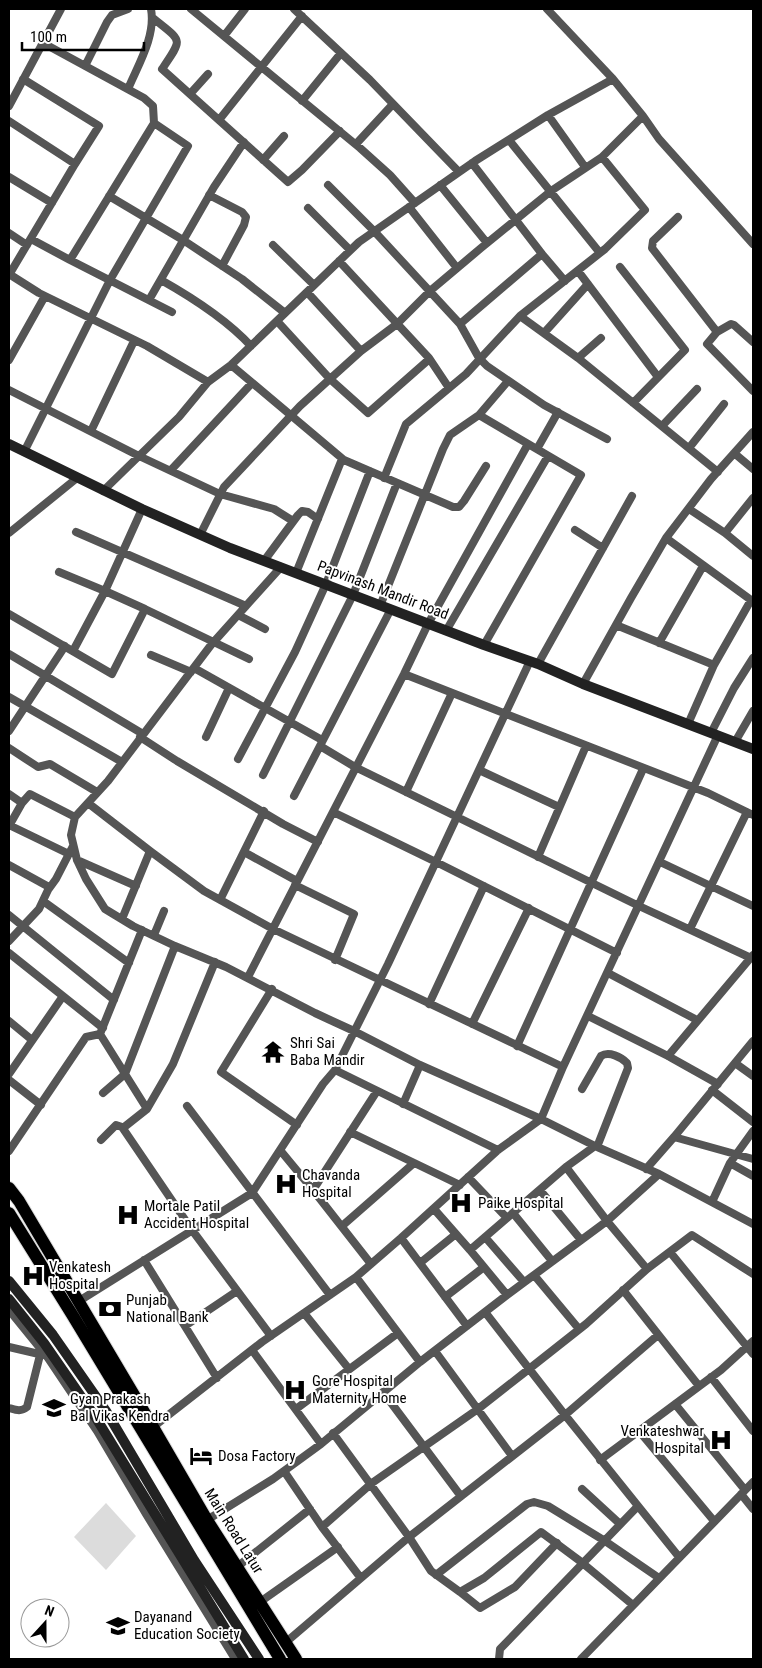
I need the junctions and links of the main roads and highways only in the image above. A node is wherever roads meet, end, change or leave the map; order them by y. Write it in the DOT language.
graph roads {
  1 [pos="9,1188"];
  2 [pos="9,1213"];
  3 [pos="280,1659"];
  4 [pos="296,1659"];
  1 -- 4 [label="main road, Main Road Latur"];
  2 -- 3 [label="main road, Main Road Latur"];
}
